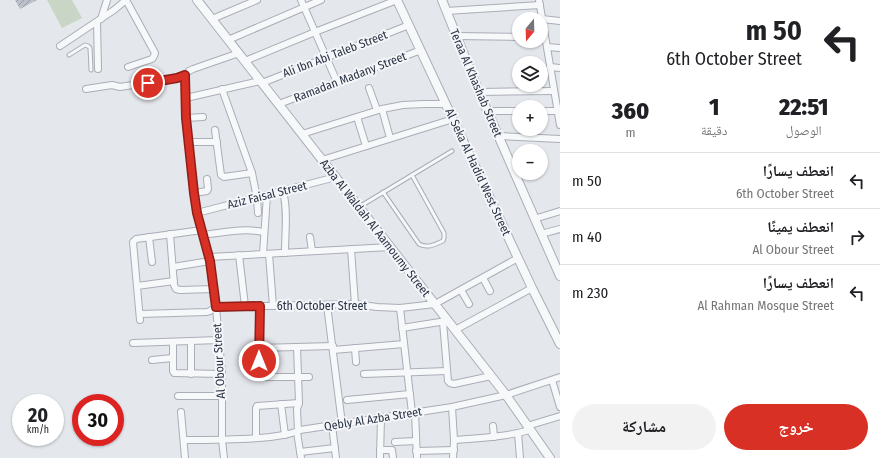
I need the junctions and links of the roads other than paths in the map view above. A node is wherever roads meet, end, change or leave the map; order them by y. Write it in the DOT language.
graph roads {
  1 [pos="107,0"];
  2 [pos="126,0"];
  3 [pos="197,0"];
  4 [pos="257,0"];
  5 [pos="301,0"];
  6 [pos="321,0"];
  7 [pos="397,0"];
  8 [pos="442,0"];
  9 [pos="539,3"];
  10 [pos="304,7"];
  11 [pos="446,11"];
  12 [pos="212,19"];
  13 [pos="99,20"];
  14 [pos="548,20"];
  15 [pos="560,21"];
  16 [pos="409,25"];
  17 [pos="315,32"];
  18 [pos="457,36"];
  19 [pos="512,38"];
  20 [pos="228,40"];
  21 [pos="60,46"];
  22 [pos="548,47"];
  23 [pos="547,48"];
  24 [pos="560,48"];
  25 [pos="421,50"];
  26 [pos="239,53"];
  27 [pos="69,55"];
  28 [pos="327,57"];
  29 [pos="245,61"];
  30 [pos="90,63"];
  31 [pos="98,66"];
  32 [pos="128,67"];
  33 [pos="550,67"];
  34 [pos="560,68"];
  35 [pos="91,70"];
  36 [pos="185,75"];
  37 [pos="261,82"];
  38 [pos="337,82"];
  39 [pos="86,88"];
  40 [pos="369,88"];
  41 [pos="222,89"];
  42 [pos="556,89"];
  43 [pos="479,92"];
  44 [pos="186,98"];
  45 [pos="279,104"];
  46 [pos="446,104"];
  47 [pos="379,109"];
  48 [pos="487,110"];
  49 [pos="512,111"];
  50 [pos="548,111"];
  51 [pos="559,111"];
  52 [pos="203,117"];
  53 [pos="356,117"];
  54 [pos="186,118"];
  55 [pos="453,119"];
  56 [pos="560,124"];
  57 [pos="215,130"];
  58 [pos="302,134"];
  59 [pos="498,136"];
  60 [pos="390,138"];
  61 [pos="560,139"];
  62 [pos="189,142"];
  63 [pos="216,142"];
  64 [pos="366,146"];
  65 [pos="452,151"];
  66 [pos="322,160"];
  67 [pos="252,173"];
  68 [pos="412,175"];
  69 [pos="336,177"];
  70 [pos="207,179"];
  71 [pos="283,191"];
  72 [pos="384,192"];
  73 [pos="194,193"];
  74 [pos="267,195"];
  75 [pos="257,198"];
  76 [pos="359,207"];
  77 [pos="560,211"];
  78 [pos="197,213"];
  79 [pos="258,213"];
  80 [pos="534,219"];
  81 [pos="560,229"];
  82 [pos="264,232"];
  83 [pos="202,233"];
  84 [pos="170,234"];
  85 [pos="541,234"];
  86 [pos="149,237"];
  87 [pos="310,237"];
  88 [pos="390,246"];
  89 [pos="351,249"];
  90 [pos="312,251"];
  91 [pos="284,253"];
  92 [pos="266,254"];
  93 [pos="239,255"];
  94 [pos="518,258"];
  95 [pos="209,259"];
  96 [pos="152,262"];
  97 [pos="173,267"];
  98 [pos="560,276"];
  99 [pos="483,278"];
  100 [pos="174,281"];
  101 [pos="137,286"];
  102 [pos="532,288"];
  103 [pos="214,289"];
  104 [pos="461,290"];
  105 [pos="490,291"];
  106 [pos="355,304"];
  107 [pos="435,304"];
  108 [pos="469,304"];
  109 [pos="328,305"];
  110 [pos="245,306"];
  111 [pos="260,306"];
  112 [pos="273,306"];
  113 [pos="216,307"];
  114 [pos="400,308"];
  115 [pos="446,321"];
  116 [pos="402,328"];
  117 [pos="455,330"];
  118 [pos="219,340"];
  119 [pos="191,341"];
  120 [pos="173,342"];
  121 [pos="133,343"];
  122 [pos="404,344"];
  123 [pos="560,344"];
  124 [pos="297,347"];
  125 [pos="259,348"];
  126 [pos="333,348"];
  127 [pos="355,348"];
  128 [pos="173,358"];
  129 [pos="152,360"];
  130 [pos="356,362"];
  131 [pos="447,371"];
  132 [pos="407,372"];
  133 [pos="191,374"];
  134 [pos="222,374"];
  135 [pos="364,374"];
  136 [pos="491,376"];
  137 [pos="298,377"];
  138 [pos="309,377"];
  139 [pos="560,377"];
  140 [pos="552,380"];
  141 [pos="410,394"];
  142 [pos="506,395"];
  143 [pos="178,396"];
  144 [pos="222,396"];
  145 [pos="347,400"];
  146 [pos="299,403"];
  147 [pos="280,404"];
  148 [pos="452,407"];
  149 [pos="560,407"];
  150 [pos="181,412"];
  151 [pos="414,413"];
  152 [pos="560,416"];
  153 [pos="381,418"];
  154 [pos="342,424"];
  155 [pos="332,425"];
  156 [pos="493,426"];
  157 [pos="529,428"];
  158 [pos="298,431"];
  159 [pos="518,433"];
  160 [pos="285,435"];
  161 [pos="494,437"];
  162 [pos="256,438"];
  163 [pos="184,440"];
  164 [pos="222,440"];
  165 [pos="454,440"];
  166 [pos="416,441"];
  167 [pos="395,442"];
  168 [pos="335,448"];
  169 [pos="380,450"];
  170 [pos="454,450"];
  171 [pos="416,451"];
  172 [pos="301,455"];
  173 [pos="185,458"];
  174 [pos="224,458"];
  175 [pos="336,458"];
  176 [pos="380,458"];
  177 [pos="393,458"];
  178 [pos="417,458"];
  179 [pos="453,458"];
  180 [pos="520,458"];
  181 [pos="550,458"];
  1 -- 13 [label="street"];
  2 -- 13 [label="street"];
  2 -- 32 [label="street"];
  3 -- 12 [label="street, Azba Al Waldah Al Aamoumy Street"];
  4 -- 12 [label="street"];
  5 -- 10 [label="street"];
  6 -- 10 [label="street"];
  7 -- 16 [label="street, Al Seka Al Hadid West Street"];
  7 -- 17 [label="street"];
  8 -- 11 [label="street, Teraa Al Khashab Street"];
  9 -- 11 [label="street"];
  10 -- 17 [label="street"];
  10 -- 20 [label="street"];
  11 -- 18 [label="street, Teraa Al Khashab Street"];
  12 -- 20 [label="street, Azba Al Waldah Al Aamoumy Street"];
  13 -- 21 [label="street"];
  13 -- 31 [label="street"];
  14 -- 15 [label="street"];
  16 -- 25 [label="street, Al Seka Al Hadid West Street"];
  16 -- 28 [label="street, Ali Ibn Abi Taleb Street"];
  17 -- 28 [label="street"];
  17 -- 29 [label="street"];
  18 -- 19 [label="street"];
  18 -- 43 [label="street, Teraa Al Khashab Street"];
  20 -- 26 [label="street, Azba Al Waldah Al Aamoumy Street"];
  22 -- 24 [label="street"];
  23 -- 33 [label="street"];
  25 -- 38 [label="street, Ramadan Madany Street"];
  25 -- 46 [label="street, Al Seka Al Hadid West Street"];
  26 -- 29 [label="street, Azba Al Waldah Al Aamoumy Street"];
  26 -- 36 [label="street"];
  27 -- 30 [label="lane"];
  28 -- 37 [label="street, Ali Ibn Abi Taleb Street"];
  28 -- 38 [label="street"];
  29 -- 37 [label="street, Azba Al Waldah Al Aamoumy Street"];
  30 -- 31 [label="lane"];
  30 -- 35 [label="lane"];
  33 -- 34 [label="street"];
  33 -- 42 [label="street"];
  36 -- 39 [label="street"];
  36 -- 44 [label="street, Al Obour Street"];
  37 -- 41 [label="street, Ali Ibn Abi Taleb Street"];
  37 -- 45 [label="street, Azba Al Waldah Al Aamoumy Street"];
  38 -- 45 [label="street, Ramadan Madany Street"];
  40 -- 47 [label="street"];
  41 -- 44 [label="street, Ali Ibn Abi Taleb Street"];
  41 -- 67 [label="street"];
  42 -- 43 [label="street"];
  42 -- 51 [label="street"];
  43 -- 48 [label="street, Teraa Al Khashab Street"];
  44 -- 54 [label="street, Al Obour Street"];
  45 -- 58 [label="street, Azba Al Waldah Al Aamoumy Street"];
  46 -- 47 [label="street"];
  46 -- 55 [label="street, Al Seka Al Hadid West Street"];
  47 -- 53 [label="street"];
  47 -- 60 [label="street"];
  48 -- 49 [label="street"];
  48 -- 59 [label="street, Teraa Al Khashab Street"];
  50 -- 51 [label="street"];
  51 -- 56 [label="street"];
  52 -- 54 [label="street"];
  53 -- 58 [label="street"];
  53 -- 64 [label="street"];
  54 -- 62 [label="street, Al Obour Street"];
  55 -- 60 [label="street"];
  55 -- 94 [label="street, Al Seka Al Hadid West Street"];
  57 -- 63 [label="street"];
  58 -- 66 [label="street, Azba Al Waldah Al Aamoumy Street"];
  59 -- 61 [label="street"];
  59 -- 80 [label="street, Teraa Al Khashab Street"];
  60 -- 64 [label="street"];
  62 -- 63 [label="street"];
  62 -- 73 [label="street, Al Obour Street"];
  63 -- 67 [label="street"];
  64 -- 66 [label="street"];
  65 -- 68 [label="lane"];
  66 -- 69 [label="street, Azba Al Waldah Al Aamoumy Street"];
  67 -- 75 [label="street"];
  68 -- 72 [label="lane"];
  68 -- 72 [label="lane"];
  69 -- 71 [label="street, Aziz Faisal Street"];
  69 -- 76 [label="street, Azba Al Waldah Al Aamoumy Street"];
  70 -- 73 [label="street"];
  71 -- 74 [label="street, Aziz Faisal Street"];
  71 -- 91 [label="street"];
  72 -- 76 [label="lane"];
  73 -- 78 [label="street, Al Obour Street"];
  74 -- 75 [label="street, Aziz Faisal Street"];
  74 -- 82 [label="street"];
  75 -- 78 [label="street, Aziz Faisal Street"];
  75 -- 79 [label="street"];
  76 -- 88 [label="street, Azba Al Waldah Al Aamoumy Street"];
  77 -- 80 [label="street"];
  78 -- 83 [label="street, Al Obour Street"];
  80 -- 85 [label="street, Teraa Al Khashab Street"];
  81 -- 85 [label="street"];
  82 -- 83 [label="street"];
  82 -- 92 [label="street"];
  83 -- 84 [label="street"];
  83 -- 95 [label="street, Al Obour Street"];
  84 -- 86 [label="street"];
  84 -- 97 [label="street"];
  85 -- 98 [label="street, Teraa Al Khashab Street"];
  86 -- 96 [label="street"];
  86 -- 101 [label="street"];
  87 -- 90 [label="street"];
  88 -- 89 [label="street"];
  88 -- 107 [label="street, Azba Al Waldah Al Aamoumy Street"];
  89 -- 90 [label="street"];
  89 -- 106 [label="street"];
  90 -- 91 [label="street"];
  91 -- 92 [label="street"];
  92 -- 93 [label="street"];
  92 -- 112 [label="street"];
  93 -- 95 [label="street"];
  93 -- 110 [label="street"];
  94 -- 99 [label="street"];
  94 -- 102 [label="street, Al Seka Al Hadid West Street"];
  95 -- 97 [label="street"];
  95 -- 103 [label="street, Al Obour Street"];
  97 -- 100 [label="street"];
  99 -- 104 [label="street"];
  99 -- 105 [label="street"];
  100 -- 101 [label="street"];
  100 -- 103 [label="street"];
  101 -- 113 [label="street, 6th October Street"];
  102 -- 117 [label="street"];
  102 -- 123 [label="street, Al Seka Al Hadid West Street"];
  103 -- 113 [label="street, Al Obour Street"];
  104 -- 107 [label="street"];
  104 -- 108 [label="street"];
  106 -- 109 [label="street, 6th October Street"];
  106 -- 114 [label="street, 6th October Street"];
  107 -- 114 [label="street, 6th October Street"];
  107 -- 115 [label="street, Azba Al Waldah Al Aamoumy Street"];
  109 -- 112 [label="street, 6th October Street"];
  109 -- 126 [label="street"];
  110 -- 111 [label="street, 6th October Street"];
  110 -- 113 [label="street, 6th October Street"];
  111 -- 112 [label="street, 6th October Street"];
  111 -- 125 [label="street"];
  113 -- 118 [label="street, Al Obour Street"];
  114 -- 116 [label="street"];
  115 -- 116 [label="street"];
  115 -- 117 [label="street, Azba Al Waldah Al Aamoumy Street"];
  115 -- 131 [label="street"];
  116 -- 122 [label="street"];
  117 -- 136 [label="street, Azba Al Waldah Al Aamoumy Street"];
  118 -- 119 [label="street"];
  118 -- 134 [label="street, Al Obour Street"];
  119 -- 120 [label="street"];
  119 -- 133 [label="street"];
  120 -- 121 [label="street"];
  120 -- 128 [label="street"];
  122 -- 127 [label="street"];
  122 -- 132 [label="street"];
  124 -- 125 [label="street"];
  124 -- 126 [label="street"];
  124 -- 137 [label="street"];
  125 -- 137 [label="street"];
  126 -- 127 [label="street"];
  126 -- 154 [label="street"];
  127 -- 130 [label="street"];
  128 -- 129 [label="street"];
  128 -- 133 [label="street"];
  131 -- 132 [label="street"];
  131 -- 136 [label="street"];
  132 -- 135 [label="street"];
  132 -- 141 [label="street"];
  133 -- 134 [label="street"];
  134 -- 144 [label="street, Al Obour Street"];
  136 -- 142 [label="street, Azba Al Waldah Al Aamoumy Street"];
  137 -- 138 [label="street"];
  137 -- 146 [label="street"];
  139 -- 140 [label="street, Qebly Al Azba Street"];
  140 -- 142 [label="street, Qebly Al Azba Street"];
  140 -- 149 [label="street"];
  141 -- 145 [label="street"];
  141 -- 151 [label="street"];
  142 -- 148 [label="street, Qebly Al Azba Street"];
  142 -- 157 [label="street, Azba Al Waldah Al Aamoumy Street"];
  143 -- 144 [label="street"];
  144 -- 164 [label="street, Al Obour Street"];
  146 -- 147 [label="street"];
  146 -- 158 [label="street"];
  147 -- 160 [label="street"];
  147 -- 162 [label="street"];
  148 -- 151 [label="street, Qebly Al Azba Street"];
  148 -- 165 [label="street"];
  150 -- 163 [label="street"];
  151 -- 153 [label="street, Qebly Al Azba Street"];
  151 -- 166 [label="street"];
  152 -- 157 [label="street"];
  153 -- 154 [label="street, Qebly Al Azba Street"];
  153 -- 169 [label="street"];
  154 -- 155 [label="street, Qebly Al Azba Street"];
  155 -- 158 [label="street, Qebly Al Azba Street"];
  155 -- 168 [label="street"];
  156 -- 161 [label="street"];
  157 -- 159 [label="street"];
  157 -- 181 [label="street, Azba Al Waldah Al Aamoumy Street"];
  158 -- 160 [label="street, Qebly Al Azba Street"];
  158 -- 172 [label="street"];
  159 -- 161 [label="street"];
  159 -- 180 [label="street"];
  160 -- 162 [label="street, Qebly Al Azba Street"];
  161 -- 165 [label="street"];
  162 -- 164 [label="street, Qebly Al Azba Street"];
  163 -- 164 [label="street, Qebly Al Azba Street"];
  163 -- 173 [label="street"];
  164 -- 174 [label="street, Al Obour Street"];
  165 -- 170 [label="street"];
  166 -- 167 [label="street"];
  166 -- 171 [label="street"];
  168 -- 172 [label="street"];
  168 -- 175 [label="street"];
  169 -- 176 [label="street"];
  169 -- 177 [label="street"];
  170 -- 171 [label="street"];
  170 -- 179 [label="street"];
  171 -- 178 [label="street"];
}
